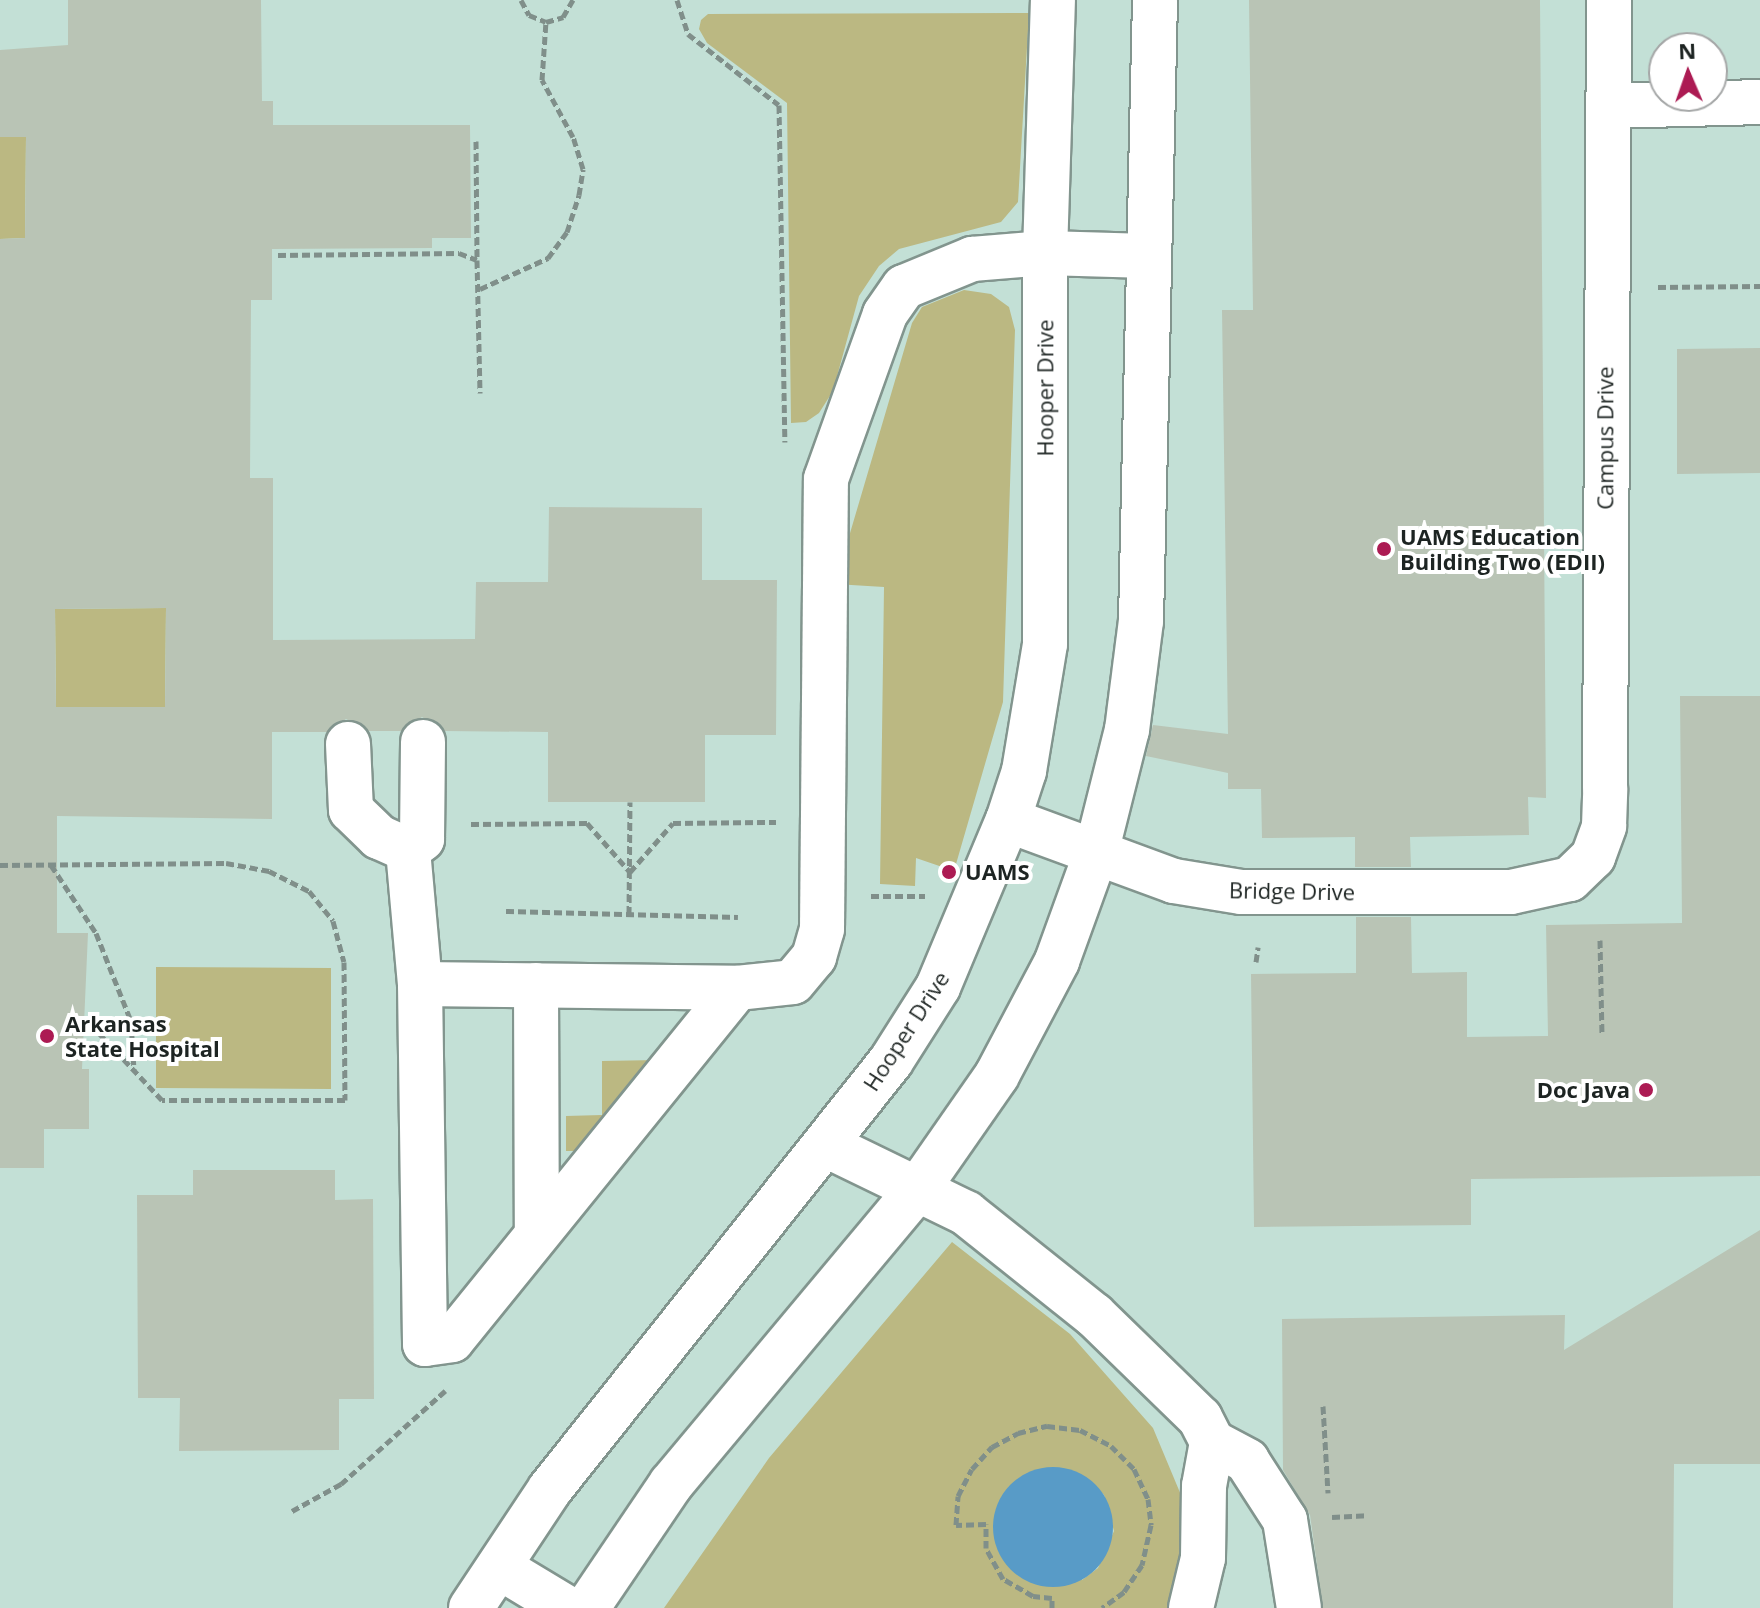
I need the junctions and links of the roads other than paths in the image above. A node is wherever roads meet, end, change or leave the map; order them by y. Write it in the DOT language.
graph roads {
  1 [pos="1053,0"];
  2 [pos="1155,0"];
  3 [pos="1609,0"];
  4 [pos="1760,102"];
  5 [pos="1609,106"];
  6 [pos="1045,253"];
  7 [pos="1148,256"];
  8 [pos="423,742"];
  9 [pos="348,744"];
  10 [pos="1008,820"];
  11 [pos="415,837"];
  12 [pos="1096,853"];
  13 [pos="1583,870"];
  14 [pos="420,984"];
  15 [pos="536,985"];
  16 [pos="737,988"];
  17 [pos="826,1145"];
  18 [pos="919,1187"];
  19 [pos="537,1234"];
  20 [pos="1212,1442"];
  21 [pos="499,1567"];
  22 [pos="471,1608"];
  23 [pos="567,1608"];
  24 [pos="587,1608"];
  25 [pos="1191,1608"];
  26 [pos="1299,1608"];
  1 -- 6 [label="street, Hooper Drive"];
  2 -- 7 [label="street"];
  3 -- 5 [label="street, Campus Drive"];
  4 -- 5 [label="street"];
  5 -- 13 [label="street, Campus Drive"];
  6 -- 7 [label="street"];
  6 -- 10 [label="street, Hooper Drive"];
  6 -- 16 [label="street"];
  7 -- 12 [label="street"];
  8 -- 11 [label="street"];
  9 -- 11 [label="street"];
  10 -- 12 [label="street, Bridge Drive"];
  10 -- 17 [label="street, Hooper Drive"];
  11 -- 14 [label="street"];
  12 -- 13 [label="street, Bridge Drive"];
  12 -- 18 [label="street"];
  14 -- 15 [label="street"];
  14 -- 19 [label="street"];
  15 -- 16 [label="street"];
  15 -- 19 [label="street"];
  16 -- 19 [label="street"];
  17 -- 18 [label="street"];
  17 -- 21 [label="street, Hooper Drive"];
  18 -- 20 [label="street"];
  18 -- 24 [label="street"];
  20 -- 25 [label="street"];
  20 -- 26 [label="street"];
  21 -- 22 [label="street, Hooper Drive"];
  21 -- 23 [label="street"];
}
